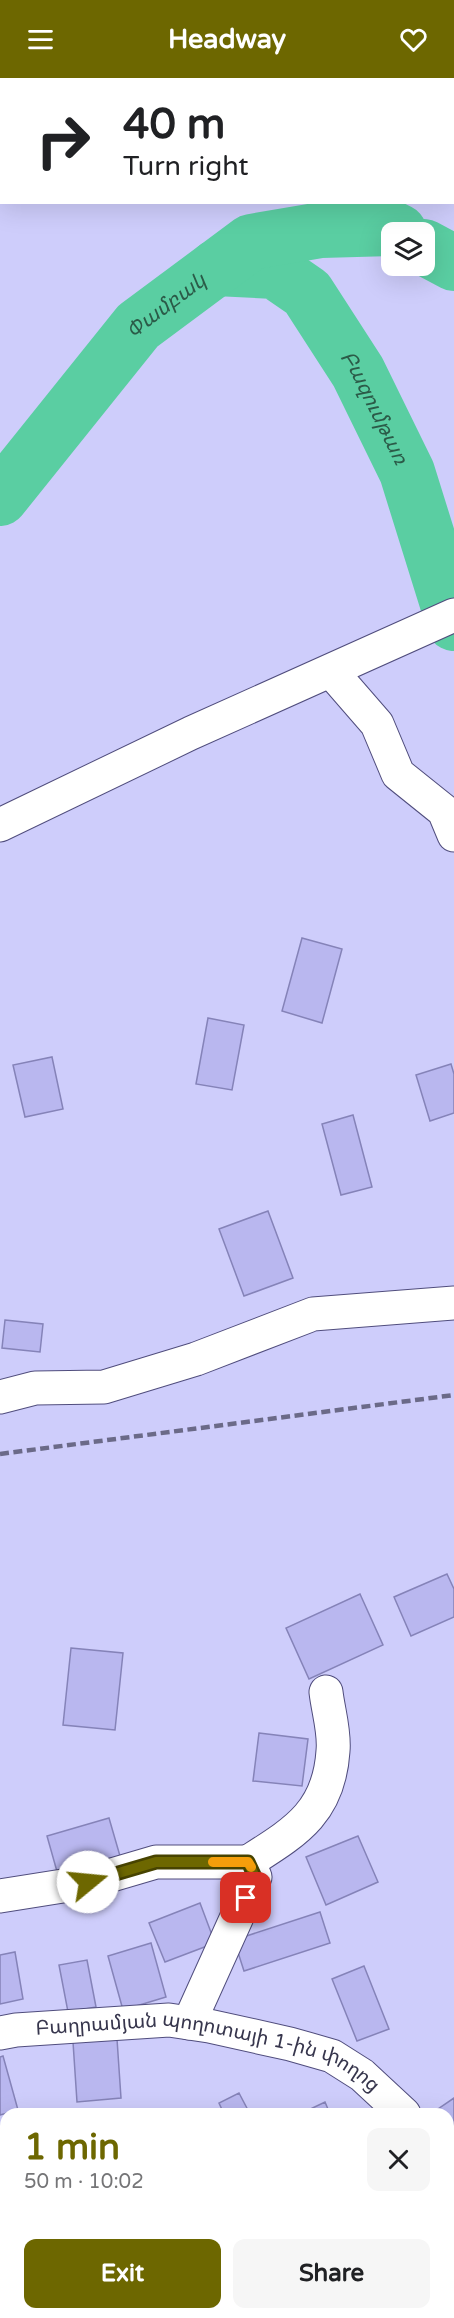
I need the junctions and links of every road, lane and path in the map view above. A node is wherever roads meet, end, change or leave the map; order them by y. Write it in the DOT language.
graph roads {
  1 [pos="454,615"];
  2 [pos="331,671"];
  3 [pos="0,825"];
  4 [pos="454,835"];
  5 [pos="454,1303"];
  6 [pos="0,1397"];
  7 [pos="326,1692"];
  8 [pos="248,1862"];
  9 [pos="0,1896"];
  10 [pos="189,2023"];
  11 [pos="0,2033"];
  12 [pos="398,2108"];
  1 -- 2 [label="street"];
  2 -- 3 [label="street"];
  2 -- 4 [label="street"];
  5 -- 6 [label="street"];
  7 -- 8 [label="street"];
  8 -- 9 [label="street"];
  8 -- 10 [label="street"];
  10 -- 11 [label="street, Բաղրամյան պողոտայի 1-ին փողոց"];
  10 -- 12 [label="street, Բաղրամյան պողոտայի 1-ին փողոց"];
}
